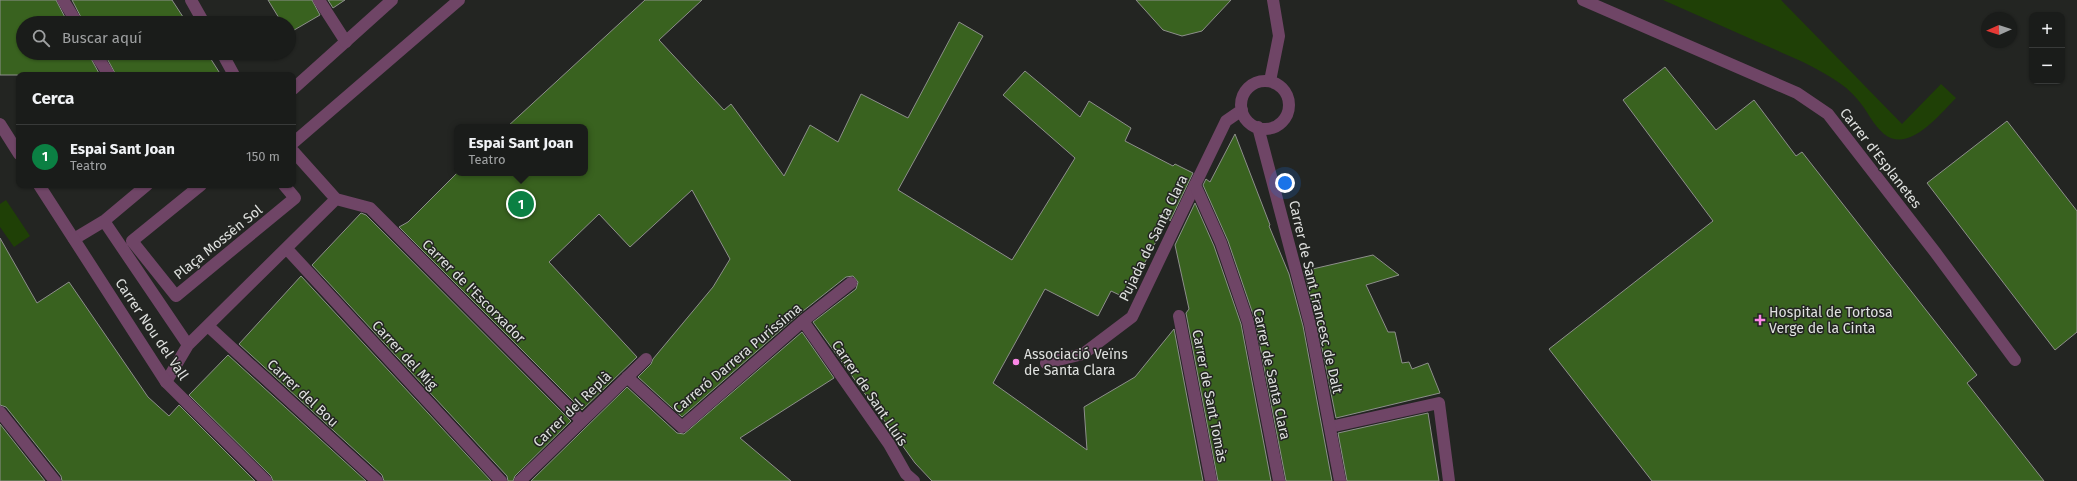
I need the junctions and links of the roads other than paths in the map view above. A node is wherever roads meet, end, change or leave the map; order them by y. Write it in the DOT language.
graph roads {
  1 [pos="63,0"];
  2 [pos="191,0"];
  3 [pos="319,0"];
  4 [pos="392,0"];
  5 [pos="459,0"];
  6 [pos="1273,0"];
  7 [pos="1583,0"];
  8 [pos="73,16"];
  9 [pos="200,16"];
  10 [pos="346,42"];
  11 [pos="99,60"];
  12 [pos="226,60"];
  13 [pos="107,72"];
  14 [pos="232,72"];
  15 [pos="1270,81"];
  16 [pos="296,86"];
  17 [pos="1242,110"];
  18 [pos="0,124"];
  19 [pos="1258,127"];
  20 [pos="296,140"];
  21 [pos="16,149"];
  22 [pos="296,154"];
  23 [pos="1195,185"];
  24 [pos="41,188"];
  25 [pos="143,188"];
  26 [pos="196,188"];
  27 [pos="287,188"];
  28 [pos="336,199"];
  29 [pos="104,221"];
  30 [pos="74,239"];
  31 [pos="287,249"];
  32 [pos="852,283"];
  33 [pos="1179,316"];
  34 [pos="803,321"];
  35 [pos="208,326"];
  36 [pos="188,345"];
  37 [pos="646,359"];
  38 [pos="2014,360"];
  39 [pos="1046,363"];
  40 [pos="627,377"];
  41 [pos="166,382"];
  42 [pos="0,412"];
  43 [pos="581,420"];
  44 [pos="1330,427"];
  45 [pos="55,481"];
  46 [pos="266,481"];
  47 [pos="377,481"];
  48 [pos="501,481"];
  49 [pos="520,481"];
  50 [pos="914,481"];
  51 [pos="1211,481"];
  52 [pos="1279,481"];
  53 [pos="1340,481"];
  54 [pos="1449,481"];
  1 -- 8 [label="street"];
  2 -- 9 [label="street"];
  3 -- 10 [label="street"];
  4 -- 10 [label="street"];
  5 -- 20 [label="street"];
  6 -- 15 [label="street"];
  7 -- 38 [label="street, Carrer d'Esplanetes"];
  10 -- 16 [label="street"];
  11 -- 13 [label="street"];
  12 -- 14 [label="street"];
  15 -- 17 [label="street"];
  15 -- 19 [label="street"];
  17 -- 19 [label="street"];
  17 -- 23 [label="street, Pujada de Santa Clara"];
  18 -- 21 [label="street"];
  19 -- 44 [label="street, Carrer de Sant Francesc de Dalt"];
  22 -- 28 [label="street"];
  23 -- 39 [label="street, Pujada de Santa Clara"];
  23 -- 52 [label="street, Carrer de Santa Clara"];
  24 -- 30 [label="street, Carrer Nou del Vall"];
  25 -- 29 [label="street"];
  26 -- 27 [label="street, Plaça Mossèn Sol"];
  28 -- 31 [label="street"];
  28 -- 43 [label="street, Carrer de l'Escorxador"];
  29 -- 30 [label="street"];
  29 -- 36 [label="street"];
  30 -- 41 [label="street, Carrer Nou del Vall"];
  31 -- 35 [label="street"];
  31 -- 48 [label="street, Carrer del Mig"];
  32 -- 34 [label="street, Carreró Darrera Puríssima"];
  33 -- 51 [label="street, Carrer de Sant Tomàs"];
  34 -- 40 [label="street, Carreró Darrera Puríssima"];
  34 -- 50 [label="street, Carrer de Sant Lluís"];
  35 -- 36 [label="street"];
  35 -- 47 [label="street, Carrer del Bou"];
  36 -- 41 [label="street"];
  37 -- 40 [label="street, Carrer del Replà"];
  40 -- 43 [label="street, Carrer del Replà"];
  41 -- 46 [label="street, Carrer Nou del Vall"];
  42 -- 45 [label="street"];
  43 -- 49 [label="street, Carrer del Replà"];
  44 -- 53 [label="street, Carrer de Sant Francesc de Dalt"];
  44 -- 54 [label="street"];
}
